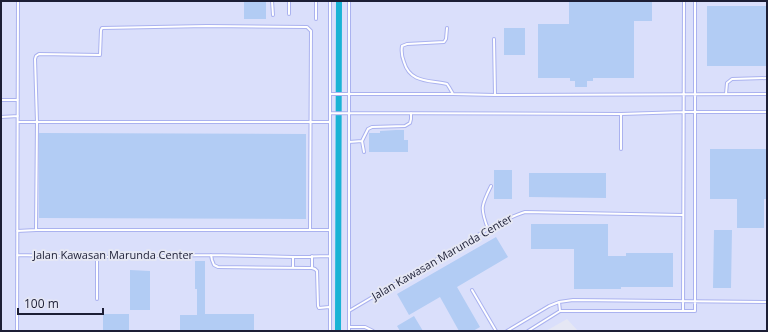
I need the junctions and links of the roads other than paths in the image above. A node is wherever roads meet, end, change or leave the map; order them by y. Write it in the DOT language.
graph roads {
  1 [pos="18,1"];
  2 [pos="272,1"];
  3 [pos="289,1"];
  4 [pos="316,1"];
  5 [pos="330,1"];
  6 [pos="349,1"];
  7 [pos="684,1"];
  8 [pos="695,1"];
  9 [pos="273,14"];
  10 [pos="289,14"];
  11 [pos="316,19"];
  12 [pos="447,28"];
  13 [pos="494,39"];
  14 [pos="767,78"];
  15 [pos="331,94"];
  16 [pos="348,94"];
  17 [pos="452,94"];
  18 [pos="726,94"];
  19 [pos="767,94"];
  20 [pos="495,95"];
  21 [pos="684,95"];
  22 [pos="695,95"];
  23 [pos="1,100"];
  24 [pos="18,100"];
  25 [pos="331,112"];
  26 [pos="411,112"];
  27 [pos="684,112"];
  28 [pos="695,112"];
  29 [pos="767,112"];
  30 [pos="348,113"];
  31 [pos="621,114"];
  32 [pos="18,116"];
  33 [pos="1,117"];
  34 [pos="18,122"];
  35 [pos="37,122"];
  36 [pos="310,122"];
  37 [pos="330,122"];
  38 [pos="362,141"];
  39 [pos="349,142"];
  40 [pos="621,149"];
  41 [pos="364,152"];
  42 [pos="491,186"];
  43 [pos="683,215"];
  44 [pos="488,229"];
  45 [pos="36,230"];
  46 [pos="310,230"];
  47 [pos="330,230"];
  48 [pos="17,231"];
  49 [pos="211,255"];
  50 [pos="17,256"];
  51 [pos="293,256"];
  52 [pos="312,256"];
  53 [pos="330,256"];
  54 [pos="97,257"];
  55 [pos="293,268"];
  56 [pos="312,268"];
  57 [pos="472,290"];
  58 [pos="97,299"];
  59 [pos="559,302"];
  60 [pos="683,302"];
  61 [pos="695,302"];
  62 [pos="767,302"];
  63 [pos="330,308"];
  64 [pos="349,311"];
  65 [pos="560,311"];
  66 [pos="683,311"];
  67 [pos="349,327"];
  68 [pos="534,328"];
  69 [pos="17,331"];
  70 [pos="330,331"];
  71 [pos="349,331"];
  72 [pos="373,331"];
  73 [pos="496,331"];
  74 [pos="507,331"];
  75 [pos="528,331"];
  76 [pos="536,331"];
  1 -- 24 [label="lane"];
  2 -- 9 [label="lane"];
  3 -- 10 [label="lane"];
  4 -- 11 [label="lane"];
  5 -- 15 [label="lane"];
  6 -- 16 [label="lane"];
  7 -- 21 [label="lane"];
  8 -- 22 [label="lane"];
  12 -- 17 [label="lane"];
  13 -- 20 [label="lane"];
  14 -- 18 [label="lane"];
  15 -- 16 [label="lane"];
  15 -- 25 [label="lane"];
  16 -- 17 [label="lane"];
  16 -- 30 [label="lane"];
  17 -- 20 [label="lane"];
  18 -- 19 [label="lane"];
  18 -- 22 [label="lane"];
  20 -- 21 [label="lane"];
  21 -- 22 [label="lane"];
  21 -- 27 [label="lane"];
  22 -- 28 [label="lane"];
  23 -- 24 [label="lane"];
  24 -- 32 [label="lane"];
  25 -- 30 [label="lane"];
  25 -- 37 [label="lane"];
  26 -- 30 [label="lane"];
  26 -- 31 [label="lane"];
  26 -- 38 [label="lane"];
  27 -- 28 [label="lane"];
  27 -- 31 [label="lane"];
  27 -- 43 [label="lane"];
  28 -- 29 [label="lane"];
  28 -- 61 [label="lane"];
  30 -- 39 [label="lane"];
  31 -- 40 [label="lane"];
  32 -- 33 [label="lane"];
  32 -- 34 [label="lane"];
  34 -- 35 [label="lane"];
  34 -- 48 [label="lane"];
  35 -- 36 [label="lane"];
  35 -- 36 [label="lane"];
  35 -- 45 [label="lane"];
  36 -- 37 [label="lane"];
  36 -- 46 [label="lane"];
  37 -- 47 [label="lane"];
  38 -- 39 [label="lane"];
  38 -- 41 [label="lane"];
  39 -- 64 [label="lane"];
  42 -- 44 [label="lane"];
  43 -- 44 [label="lane, Jalan Kawasan Marunda Center"];
  43 -- 60 [label="lane"];
  44 -- 64 [label="lane, Jalan Kawasan Marunda Center"];
  45 -- 46 [label="lane"];
  45 -- 48 [label="lane"];
  46 -- 47 [label="lane"];
  47 -- 53 [label="lane"];
  48 -- 50 [label="lane"];
  49 -- 51 [label="lane, Jalan Kawasan Marunda Center"];
  49 -- 54 [label="lane, Jalan Kawasan Marunda Center"];
  49 -- 55 [label="lane"];
  50 -- 54 [label="lane, Jalan Kawasan Marunda Center"];
  50 -- 69 [label="lane"];
  51 -- 52 [label="lane, Jalan Kawasan Marunda Center"];
  51 -- 55 [label="lane"];
  52 -- 53 [label="lane, Jalan Kawasan Marunda Center"];
  52 -- 56 [label="lane"];
  53 -- 63 [label="lane"];
  54 -- 58 [label="lane"];
  55 -- 56 [label="lane"];
  56 -- 63 [label="lane"];
  57 -- 73 [label="lane"];
  59 -- 60 [label="lane"];
  59 -- 65 [label="lane"];
  59 -- 74 [label="lane"];
  60 -- 61 [label="lane"];
  60 -- 66 [label="lane"];
  61 -- 62 [label="lane"];
  61 -- 66 [label="lane"];
  63 -- 70 [label="lane"];
  64 -- 67 [label="lane"];
  65 -- 66 [label="lane"];
  65 -- 68 [label="lane"];
  67 -- 71 [label="lane"];
  67 -- 72 [label="lane"];
  68 -- 75 [label="lane"];
  68 -- 76 [label="lane"];
}
